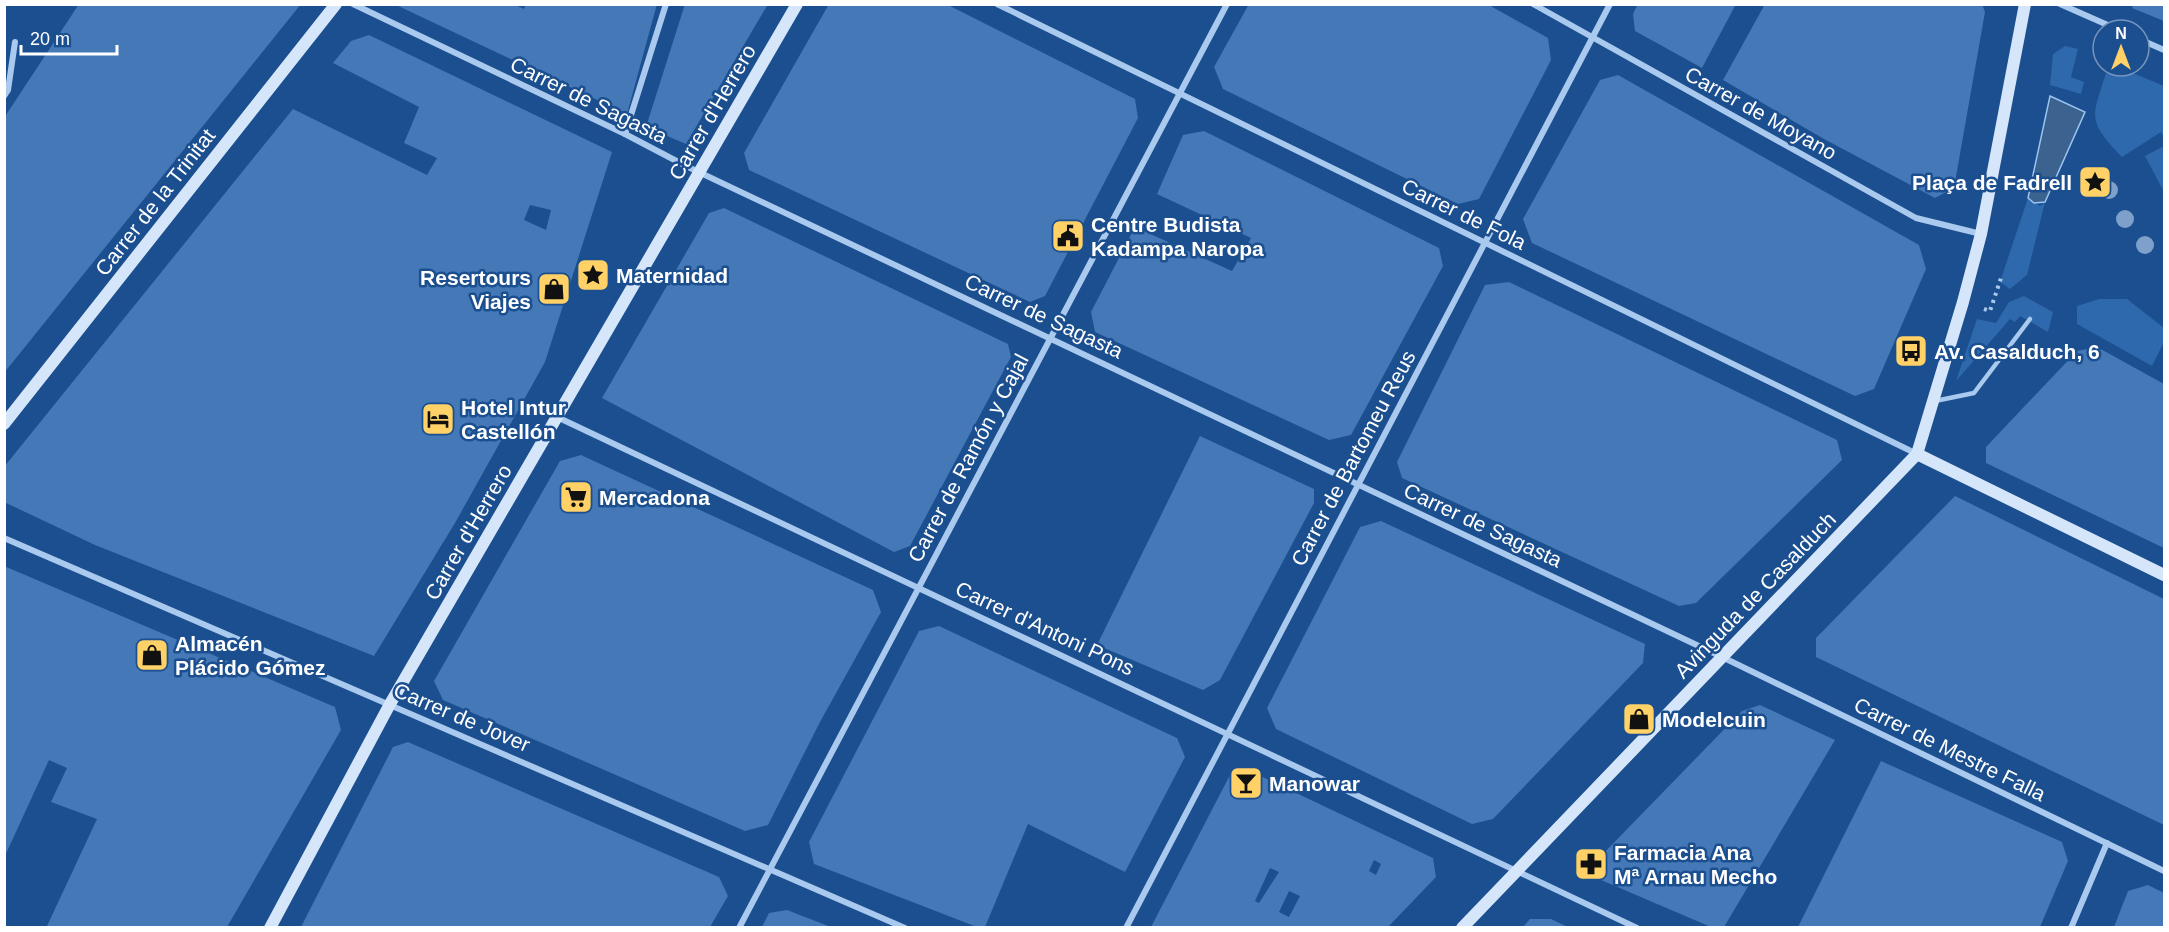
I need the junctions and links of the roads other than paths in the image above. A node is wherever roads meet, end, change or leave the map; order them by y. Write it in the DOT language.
graph roads {
  1 [pos="336,4"];
  2 [pos="353,4"];
  3 [pos="666,4"];
  4 [pos="797,4"];
  5 [pos="997,4"];
  6 [pos="1227,4"];
  7 [pos="1533,4"];
  8 [pos="1610,4"];
  9 [pos="2025,4"];
  10 [pos="2060,4"];
  11 [pos="2092,18"];
  12 [pos="1592,38"];
  13 [pos="15,42"];
  14 [pos="1179,93"];
  15 [pos="4,96"];
  16 [pos="625,134"];
  17 [pos="700,172"];
  18 [pos="1981,234"];
  19 [pos="1485,243"];
  20 [pos="2030,319"];
  21 [pos="1051,337"];
  22 [pos="1933,402"];
  23 [pos="557,417"];
  24 [pos="4,424"];
  25 [pos="1917,454"];
  26 [pos="1359,484"];
  27 [pos="4,538"];
  28 [pos="2164,575"];
  29 [pos="918,587"];
  30 [pos="1722,657"];
  31 [pos="390,704"];
  32 [pos="1228,733"];
  33 [pos="2107,843"];
  34 [pos="770,869"];
  35 [pos="1518,870"];
  36 [pos="2164,871"];
  37 [pos="270,927"];
  38 [pos="739,927"];
  39 [pos="905,927"];
  40 [pos="1126,927"];
  41 [pos="1462,927"];
  42 [pos="1637,927"];
  43 [pos="2071,927"];
  1 -- 24 [label="street, Carrer de la Trinitat"];
  2 -- 16 [label="street, Carrer de Sagasta"];
  3 -- 16 [label="street"];
  4 -- 17 [label="street, Carrer d'Herrero"];
  5 -- 14 [label="street, Carrer de Fola"];
  6 -- 14 [label="street, Carrer de Ramón y Cajal"];
  7 -- 12 [label="street, Carrer de Moyano"];
  8 -- 12 [label="street, Carrer de Bartomeu Reus"];
  9 -- 18 [label="street"];
  10 -- 11 [label="street"];
  12 -- 18 [label="street, Carrer de Moyano"];
  12 -- 19 [label="street, Carrer de Bartomeu Reus"];
  13 -- 15 [label="street"];
  14 -- 19 [label="street, Carrer de Fola"];
  14 -- 21 [label="street, Carrer de Ramón y Cajal"];
  16 -- 17 [label="street, Carrer de Sagasta"];
  17 -- 21 [label="street, Carrer de Sagasta"];
  17 -- 23 [label="street, Carrer d'Herrero"];
  18 -- 22 [label="street, Avinguda de Casalduch"];
  19 -- 25 [label="street, Carrer de Fola"];
  19 -- 26 [label="street, Carrer de Bartomeu Reus"];
  20 -- 22 [label="lane"];
  21 -- 26 [label="street, Carrer de Sagasta"];
  21 -- 29 [label="street, Carrer de Ramón y Cajal"];
  22 -- 25 [label="street, Avinguda de Casalduch"];
  23 -- 29 [label="street, Carrer d'Antoni Pons"];
  23 -- 31 [label="street, Carrer d'Herrero"];
  25 -- 28 [label="street"];
  25 -- 30 [label="street, Avinguda de Casalduch"];
  26 -- 30 [label="street, Carrer de Sagasta"];
  26 -- 32 [label="street, Carrer de Bartomeu Reus"];
  27 -- 31 [label="street, Carrer de Jover"];
  29 -- 32 [label="street, Carrer d'Antoni Pons"];
  29 -- 34 [label="street, Carrer de Ramón y Cajal"];
  30 -- 33 [label="street, Carrer de Mestre Falla"];
  30 -- 35 [label="street, Avinguda de Casalduch"];
  31 -- 34 [label="street, Carrer de Jover"];
  31 -- 37 [label="street, Carrer d'Herrero"];
  32 -- 35 [label="street, Carrer d'Antoni Pons"];
  32 -- 40 [label="street, Carrer de Bartomeu Reus"];
  33 -- 36 [label="street, Carrer de Mestre Falla"];
  33 -- 43 [label="street"];
  34 -- 38 [label="street, Carrer de Ramón y Cajal"];
  34 -- 39 [label="street, Carrer de Jover"];
  35 -- 41 [label="street, Avinguda de Casalduch"];
  35 -- 42 [label="street, Carrer d'Antoni Pons"];
}
